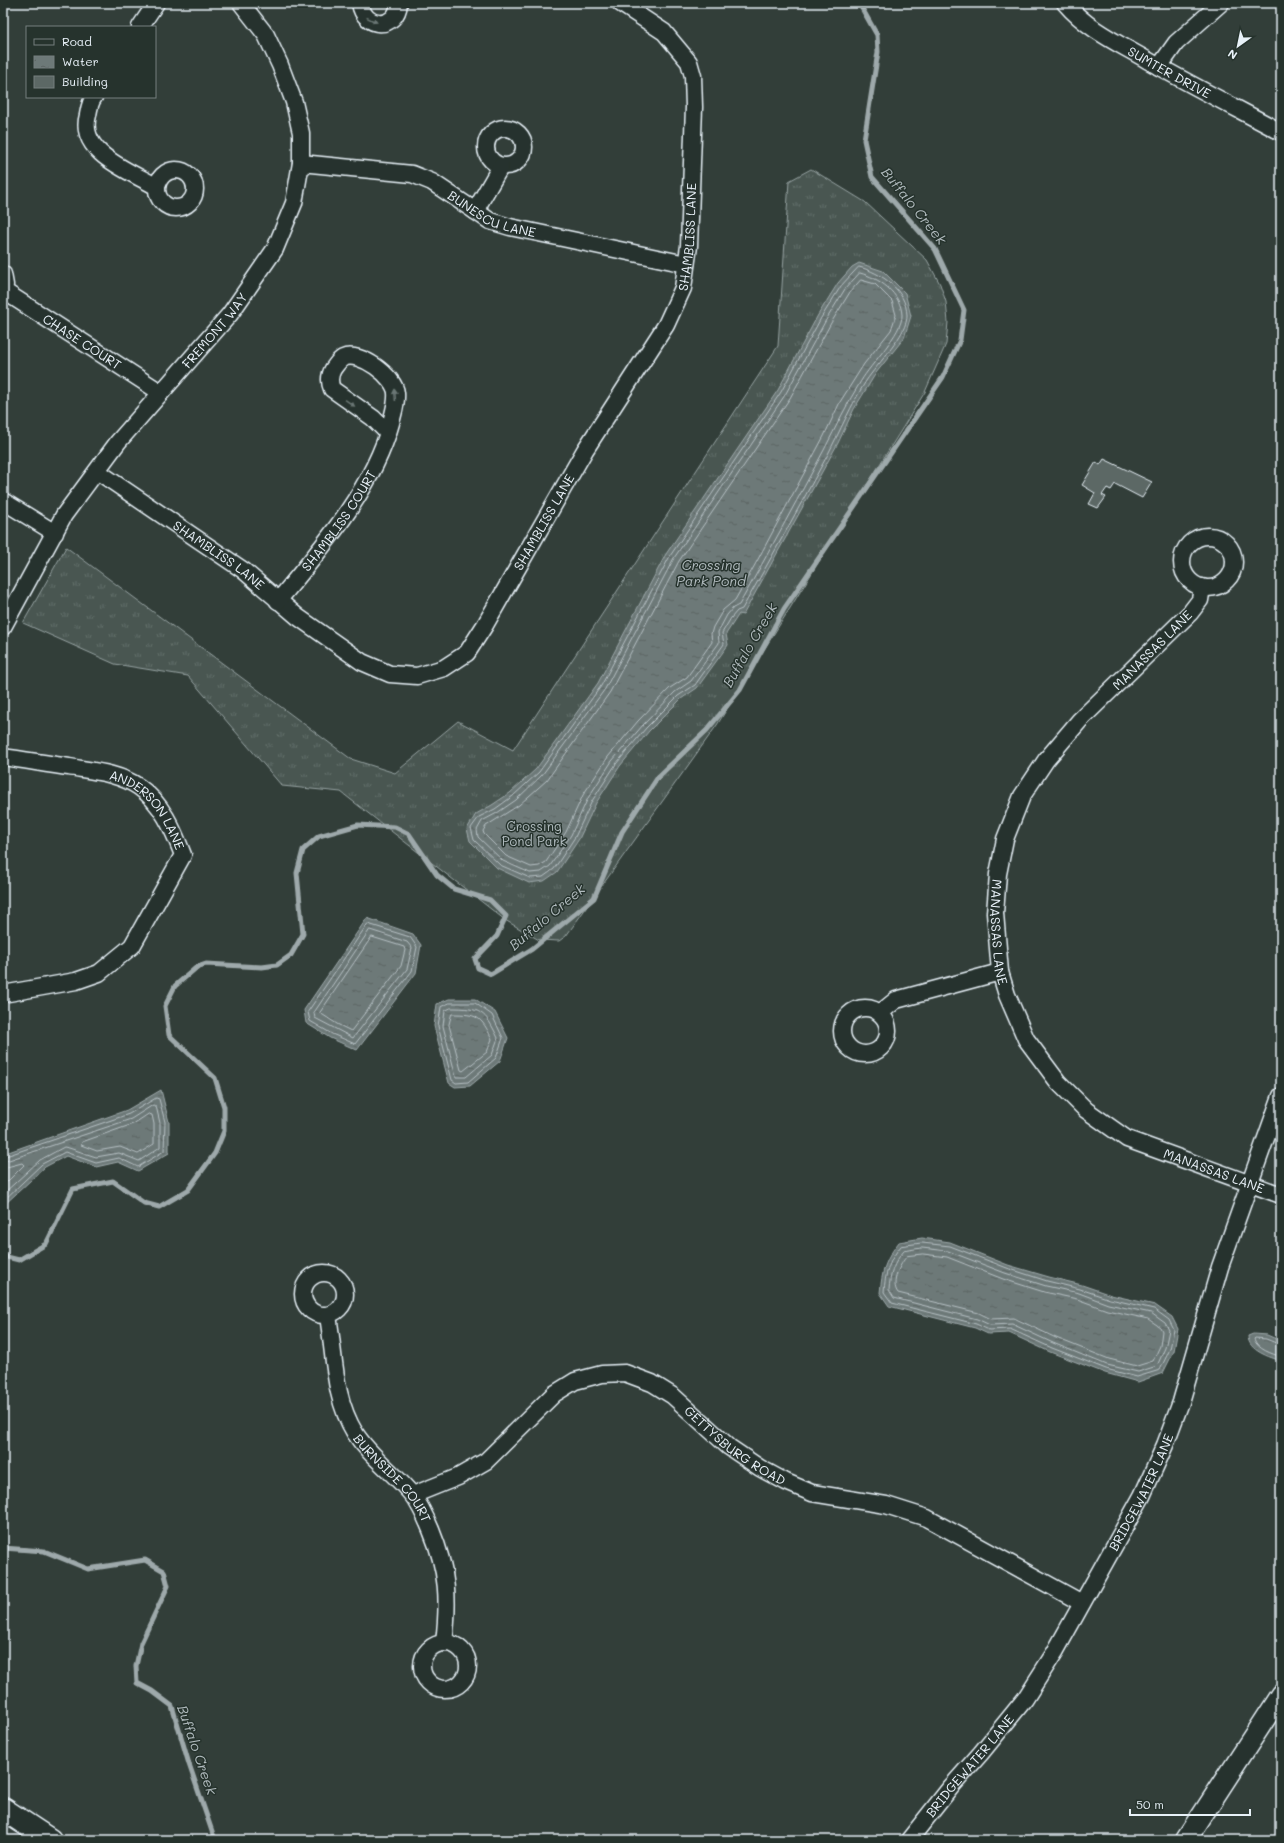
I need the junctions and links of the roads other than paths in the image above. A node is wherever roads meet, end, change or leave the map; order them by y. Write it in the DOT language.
graph roads {
  1 [pos="156,3"];
  2 [pos="241,3"];
  3 [pos="360,3"];
  4 [pos="399,3"];
  5 [pos="620,3"];
  6 [pos="1065,3"];
  7 [pos="1221,3"];
  8 [pos="141,26"];
  9 [pos="1159,67"];
  10 [pos="94,98"];
  11 [pos="1281,132"];
  12 [pos="301,163"];
  13 [pos="501,166"];
  14 [pos="157,187"];
  15 [pos="475,211"];
  16 [pos="686,264"];
  17 [pos="3,274"];
  18 [pos="3,291"];
  19 [pos="160,392"];
  20 [pos="388,433"];
  21 [pos="97,471"];
  22 [pos="3,501"];
  23 [pos="55,533"];
  24 [pos="1202,587"];
  25 [pos="278,601"];
  26 [pos="3,627"];
  27 [pos="3,756"];
  28 [pos="1000,972"];
  29 [pos="3,994"];
  30 [pos="880,1012"];
  31 [pos="1281,1096"];
  32 [pos="1249,1184"];
  33 [pos="1281,1195"];
  34 [pos="328,1316"];
  35 [pos="413,1496"];
  36 [pos="1082,1603"];
  37 [pos="444,1643"];
  38 [pos="1281,1694"];
  39 [pos="3,1809"];
  40 [pos="50,1840"];
  41 [pos="909,1840"];
  42 [pos="1186,1840"];
  1 -- 8 [label="street"];
  2 -- 12 [label="street, FREMONT WAY"];
  3 -- 4 [label="street, one-way"];
  5 -- 16 [label="street, SHAMBLISS LANE"];
  6 -- 9 [label="street, SUMTER DRIVE"];
  7 -- 9 [label="street"];
  9 -- 11 [label="street, SUMTER DRIVE"];
  10 -- 14 [label="street"];
  12 -- 15 [label="street, BUNESCU LANE"];
  12 -- 19 [label="street, FREMONT WAY"];
  13 -- 15 [label="street"];
  15 -- 16 [label="street, BUNESCU LANE"];
  16 -- 25 [label="street, SHAMBLISS LANE"];
  17 -- 18 [label="street, CHASE COURT"];
  18 -- 19 [label="street, CHASE COURT"];
  19 -- 21 [label="street, FREMONT WAY"];
  20 -- 20 [label="street, SHAMBLISS COURT, one-way"];
  20 -- 25 [label="street, SHAMBLISS COURT"];
  21 -- 23 [label="street, FREMONT WAY"];
  21 -- 25 [label="street, SHAMBLISS LANE"];
  22 -- 23 [label="street"];
  23 -- 26 [label="street, FREMONT WAY"];
  24 -- 28 [label="street, MANASSAS LANE"];
  27 -- 29 [label="street, ANDERSON LANE"];
  28 -- 30 [label="street"];
  28 -- 32 [label="street, MANASSAS LANE"];
  31 -- 32 [label="street, BRIDGEWATER LANE"];
  32 -- 33 [label="street, MANASSAS LANE"];
  32 -- 36 [label="street, BRIDGEWATER LANE"];
  34 -- 35 [label="street, BURNSIDE COURT"];
  35 -- 36 [label="street, GETTYSBURG ROAD"];
  35 -- 37 [label="street, BURNSIDE COURT"];
  36 -- 41 [label="street, BRIDGEWATER LANE"];
  38 -- 42 [label="street"];
  39 -- 40 [label="main road"];
}
